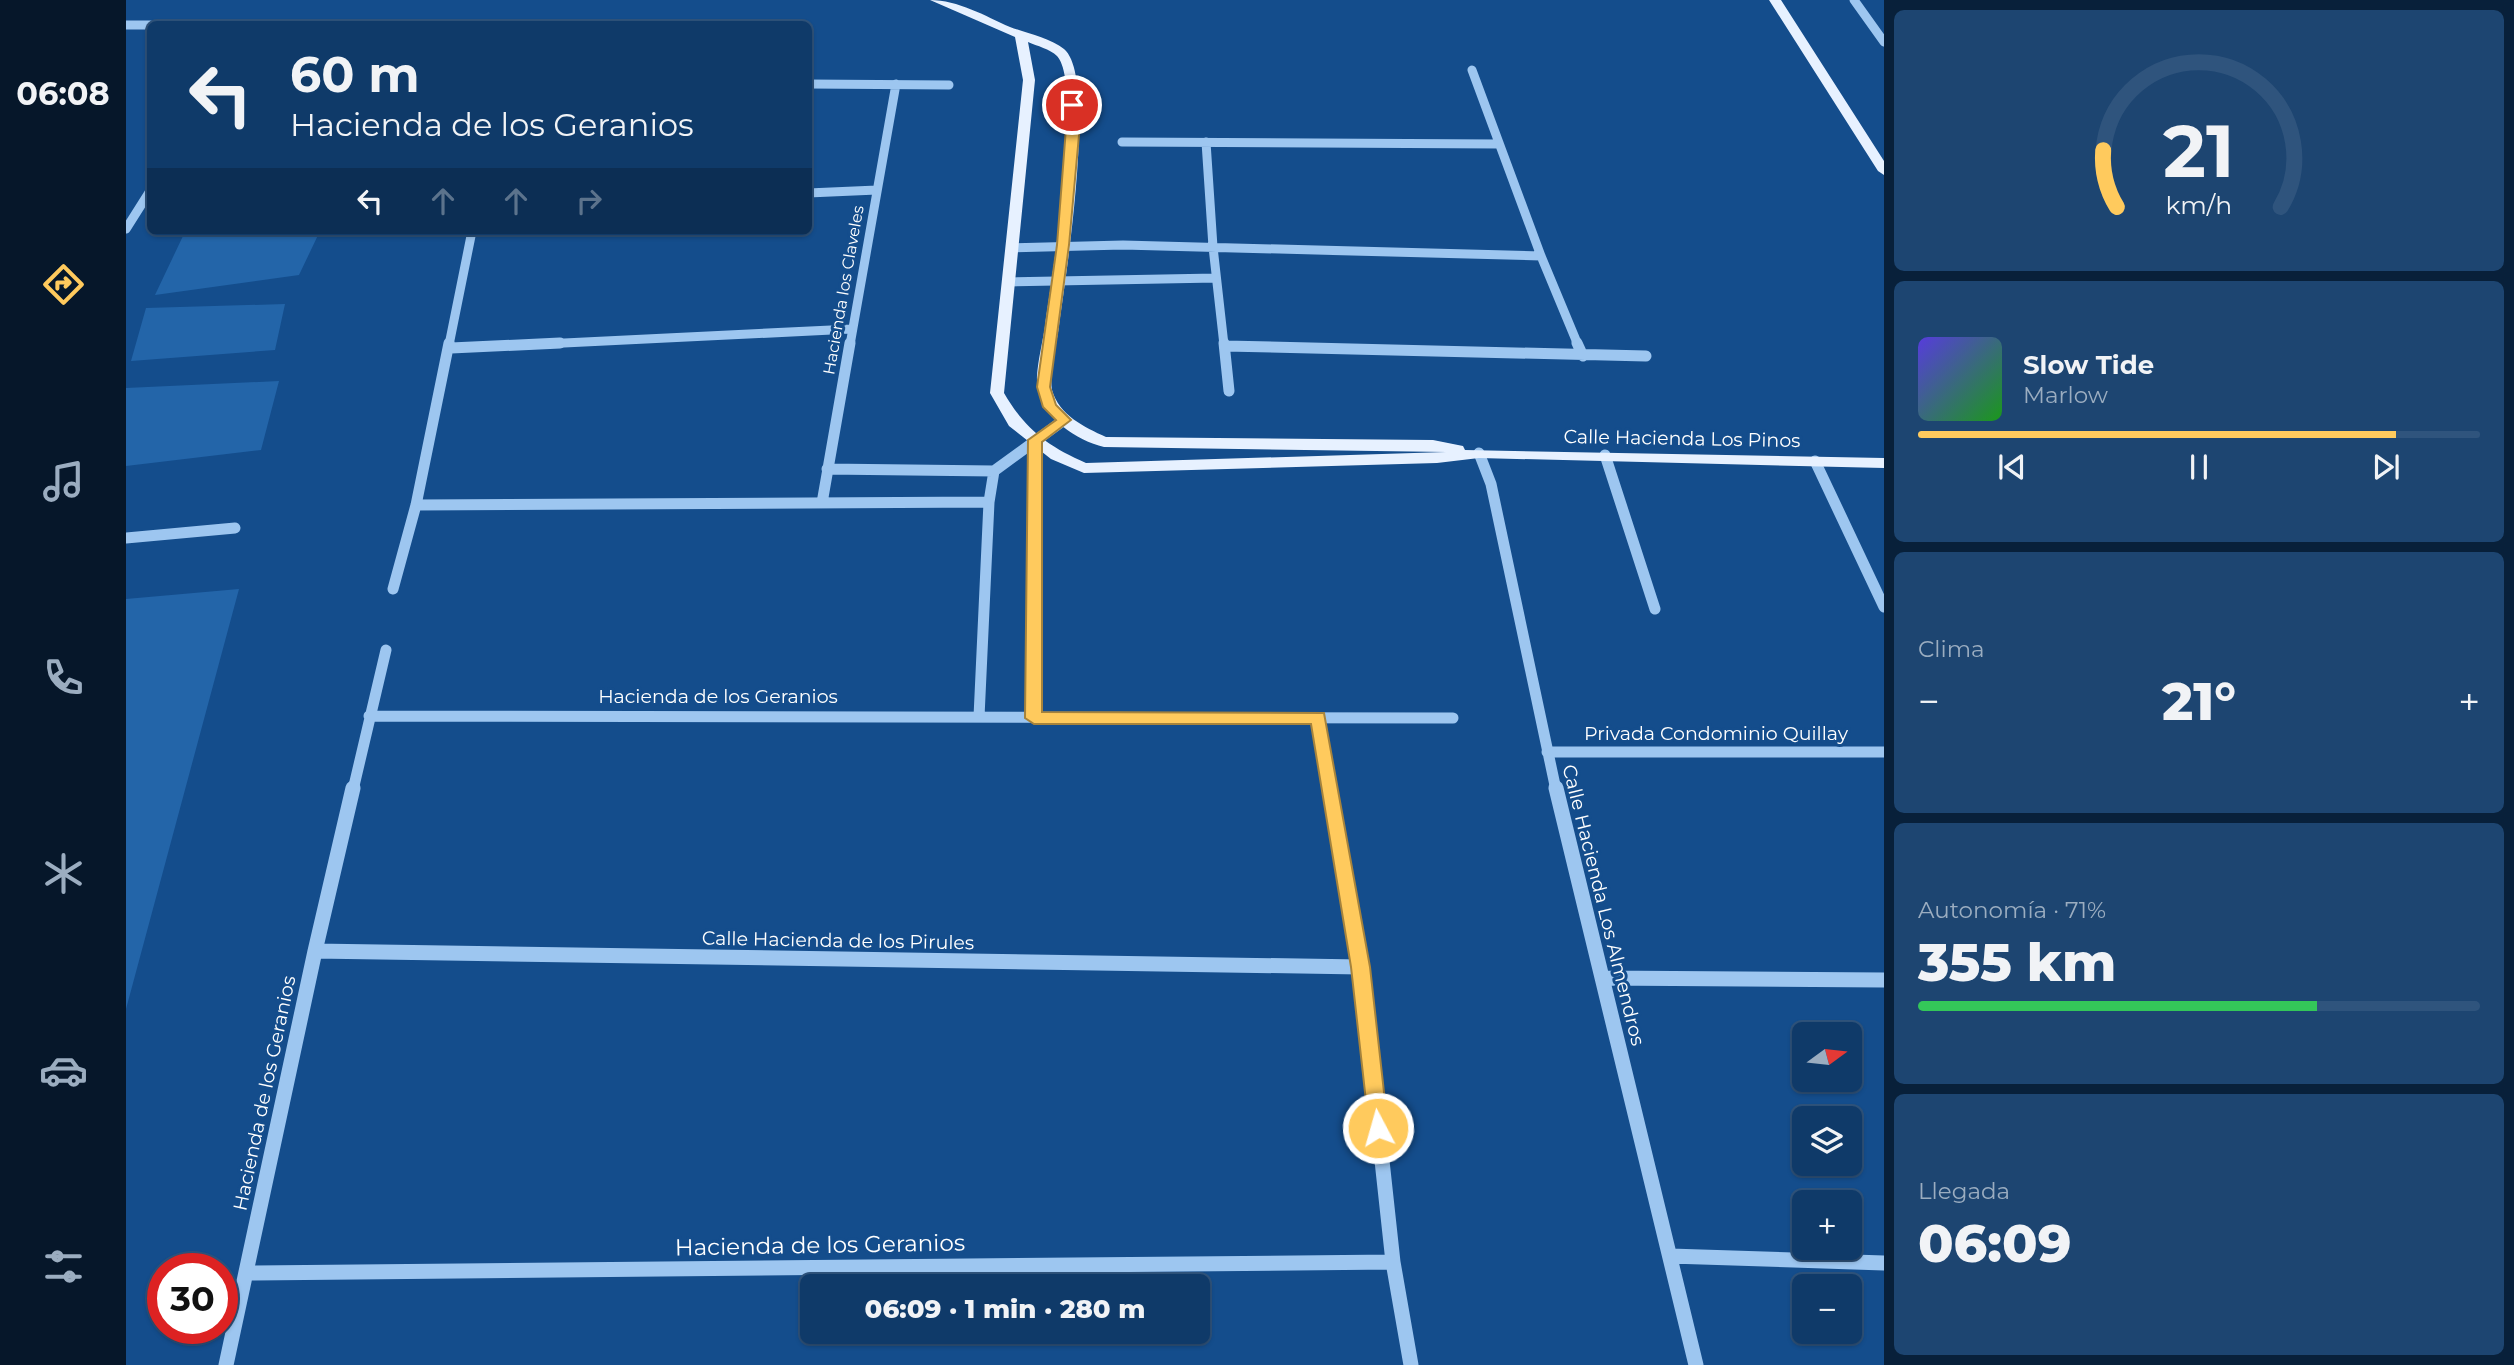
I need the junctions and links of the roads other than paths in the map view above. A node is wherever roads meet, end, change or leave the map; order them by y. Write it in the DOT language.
graph roads {
  1 [pos="936,0"];
  2 [pos="1775,0"];
  3 [pos="1854,0"];
  4 [pos="126,25"];
  5 [pos="147,25"];
  6 [pos="1020,33"];
  7 [pos="1884,42"];
  8 [pos="1472,70"];
  9 [pos="812,83"];
  10 [pos="896,84"];
  11 [pos="949,85"];
  12 [pos="1122,142"];
  13 [pos="1206,142"];
  14 [pos="1499,144"];
  15 [pos="1884,171"];
  16 [pos="877,190"];
  17 [pos="812,193"];
  18 [pos="147,196"];
  19 [pos="126,229"];
  20 [pos="471,235"];
  21 [pos="1063,245"];
  22 [pos="1213,247"];
  23 [pos="1012,248"];
  24 [pos="1541,256"];
  25 [pos="1216,278"];
  26 [pos="1008,282"];
  27 [pos="1058,282"];
  28 [pos="852,328"];
  29 [pos="1225,346"];
  30 [pos="451,348"];
  31 [pos="1583,356"];
  32 [pos="1646,356"];
  33 [pos="1229,391"];
  34 [pos="1064,420"];
  35 [pos="1035,440"];
  36 [pos="1479,453"];
  37 [pos="1605,455"];
  38 [pos="1815,461"];
  39 [pos="1884,463"];
  40 [pos="827,469"];
  41 [pos="994,471"];
  42 [pos="989,502"];
  43 [pos="822,503"];
  44 [pos="416,505"];
  45 [pos="235,528"];
  46 [pos="126,538"];
  47 [pos="986,553"];
  48 [pos="393,589"];
  49 [pos="1884,607"];
  50 [pos="1655,609"];
  51 [pos="386,650"];
  52 [pos="369,716"];
  53 [pos="979,717"];
  54 [pos="1034,718"];
  55 [pos="1318,718"];
  56 [pos="1453,718"];
  57 [pos="1547,752"];
  58 [pos="1884,752"];
  59 [pos="315,951"];
  60 [pos="1361,967"];
  61 [pos="1602,978"];
  62 [pos="1884,980"];
  63 [pos="1670,1256"];
  64 [pos="1393,1262"];
  65 [pos="1884,1263"];
  66 [pos="248,1273"];
  67 [pos="226,1365"];
  68 [pos="1411,1365"];
  69 [pos="1696,1365"];
  1 -- 6 [label="main road"];
  2 -- 15 [label="main road"];
  3 -- 7 [label="street"];
  4 -- 5 [label="street"];
  6 -- 21 [label="main road"];
  6 -- 23 [label="main road"];
  8 -- 14 [label="street"];
  9 -- 10 [label="street"];
  10 -- 11 [label="street"];
  10 -- 16 [label="street, Hacienda los Claveles"];
  12 -- 13 [label="street"];
  13 -- 14 [label="street"];
  13 -- 22 [label="street"];
  14 -- 24 [label="street"];
  16 -- 17 [label="street"];
  16 -- 28 [label="street, Hacienda los Claveles"];
  18 -- 19 [label="street"];
  20 -- 30 [label="street"];
  21 -- 22 [label="street"];
  21 -- 23 [label="street"];
  21 -- 27 [label="main road"];
  22 -- 24 [label="street"];
  22 -- 25 [label="street"];
  23 -- 26 [label="main road"];
  24 -- 31 [label="street"];
  25 -- 27 [label="street"];
  25 -- 29 [label="street"];
  26 -- 27 [label="street"];
  26 -- 35 [label="main road"];
  27 -- 34 [label="main road"];
  28 -- 30 [label="street"];
  28 -- 40 [label="street, Hacienda los Claveles"];
  29 -- 31 [label="street"];
  29 -- 33 [label="street"];
  30 -- 44 [label="street"];
  31 -- 32 [label="street"];
  34 -- 35 [label="street"];
  34 -- 36 [label="main road"];
  35 -- 36 [label="main road"];
  35 -- 41 [label="street"];
  35 -- 54 [label="street"];
  36 -- 37 [label="main road, Calle Hacienda Los Pinos"];
  36 -- 57 [label="street, Calle Hacienda Los Almendros"];
  37 -- 38 [label="main road, Calle Hacienda Los Pinos"];
  37 -- 50 [label="street"];
  38 -- 39 [label="main road, Calle Hacienda Los Pinos"];
  38 -- 49 [label="street"];
  40 -- 41 [label="street"];
  40 -- 43 [label="street, Hacienda los Claveles"];
  41 -- 42 [label="street"];
  42 -- 43 [label="street"];
  42 -- 47 [label="street"];
  43 -- 44 [label="street"];
  44 -- 48 [label="street"];
  45 -- 46 [label="street"];
  47 -- 53 [label="street"];
  51 -- 52 [label="street, Hacienda de los Geranios"];
  52 -- 53 [label="street, Hacienda de los Geranios"];
  52 -- 59 [label="street, Hacienda de los Geranios"];
  53 -- 54 [label="street, Hacienda de los Geranios"];
  54 -- 55 [label="street, Hacienda de los Geranios"];
  55 -- 56 [label="street, Hacienda de los Geranios"];
  55 -- 60 [label="street"];
  57 -- 58 [label="street, Privada Condominio Quillay"];
  57 -- 61 [label="street, Calle Hacienda Los Almendros"];
  59 -- 60 [label="street, Calle Hacienda de los Pirules"];
  59 -- 66 [label="street, Hacienda de los Geranios"];
  60 -- 64 [label="street"];
  61 -- 62 [label="street"];
  61 -- 63 [label="street, Calle Hacienda Los Almendros"];
  63 -- 65 [label="street"];
  63 -- 69 [label="street, Calle Hacienda Los Almendros"];
  64 -- 66 [label="street, Hacienda de los Geranios"];
  64 -- 68 [label="street"];
  66 -- 67 [label="street, Hacienda de los Geranios"];
}
